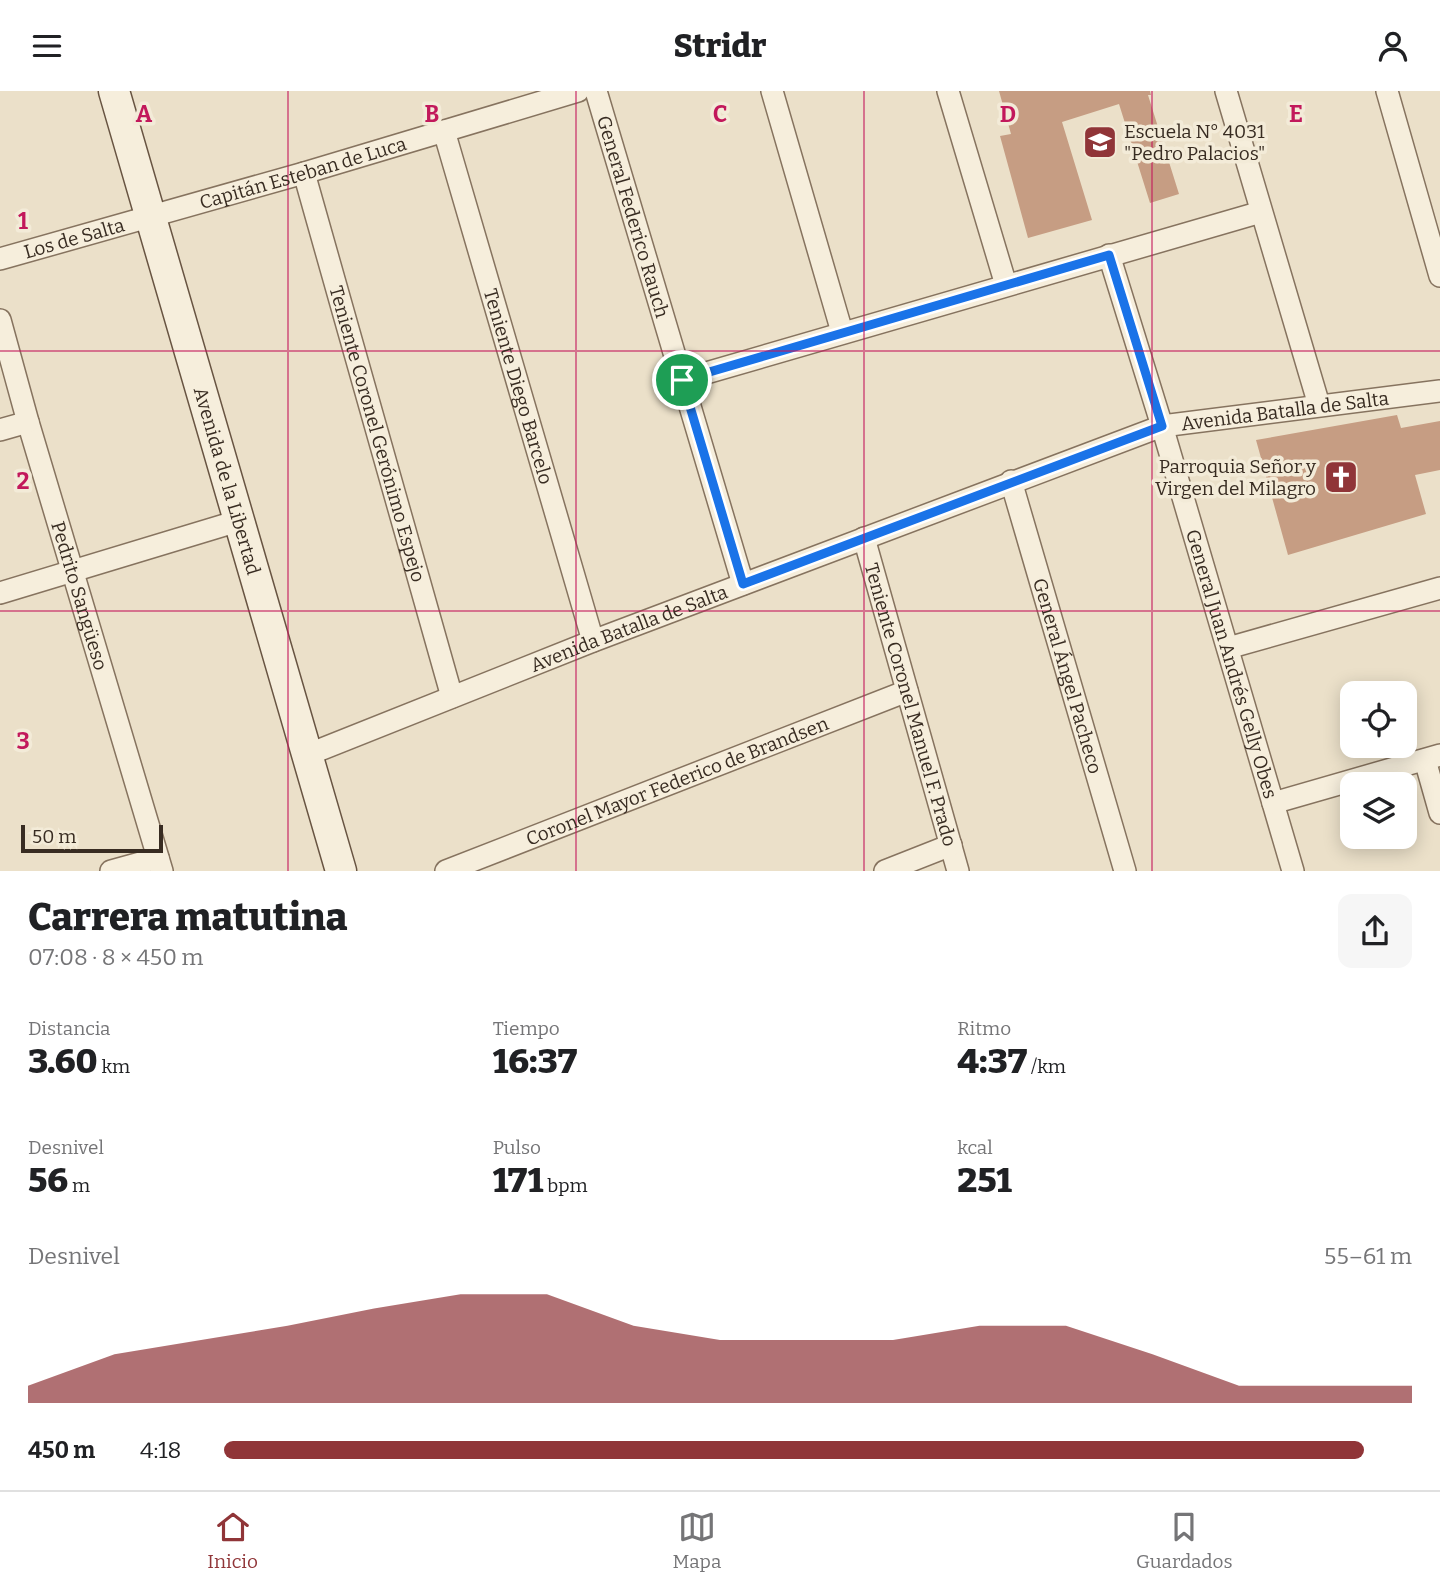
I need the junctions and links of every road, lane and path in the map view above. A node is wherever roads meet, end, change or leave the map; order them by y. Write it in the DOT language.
graph roads {
  1 [pos="114,91"];
  2 [pos="578,91"];
  3 [pos="596,91"];
  4 [pos="772,91"];
  5 [pos="948,91"];
  6 [pos="1226,91"];
  7 [pos="1387,91"];
  8 [pos="444,131"];
  9 [pos="303,173"];
  10 [pos="1261,212"];
  11 [pos="149,216"];
  12 [pos="1109,255"];
  13 [pos="0,259"];
  14 [pos="1440,276"];
  15 [pos="1006,285"];
  16 [pos="0,320"];
  17 [pos="842,332"];
  18 [pos="682,380"];
  19 [pos="1440,391"];
  20 [pos="1320,405"];
  21 [pos="28,422"];
  22 [pos="1162,426"];
  23 [pos="0,430"];
  24 [pos="1011,481"];
  25 [pos="238,521"];
  26 [pos="864,538"];
  27 [pos="72,571"];
  28 [pos="743,584"];
  29 [pos="1440,588"];
  30 [pos="0,593"];
  31 [pos="593,641"];
  32 [pos="1228,648"];
  33 [pos="907,691"];
  34 [pos="452,697"];
  35 [pos="307,755"];
  36 [pos="1432,758"];
  37 [pos="1273,803"];
  38 [pos="1440,813"];
  39 [pos="951,845"];
  40 [pos="160,864"];
  41 [pos="111,870"];
  42 [pos="341,870"];
  43 [pos="446,870"];
  44 [pos="885,870"];
  45 [pos="958,870"];
  46 [pos="1125,870"];
  47 [pos="1293,870"];
  1 -- 11 [label="main road, Avenida de la Libertad"];
  2 -- 8 [label="street, Capitán Esteban de Luca"];
  3 -- 18 [label="street, General Federico Rauch"];
  4 -- 17 [label="street"];
  5 -- 15 [label="street"];
  6 -- 10 [label="street"];
  7 -- 14 [label="street"];
  8 -- 9 [label="street, Capitán Esteban de Luca"];
  8 -- 31 [label="street, Teniente Diego Barcelo"];
  9 -- 11 [label="street, Capitán Esteban de Luca"];
  9 -- 34 [label="street, Teniente Coronel Gerónimo Espejo"];
  10 -- 12 [label="street"];
  10 -- 20 [label="street"];
  11 -- 13 [label="street, Los de Salta"];
  11 -- 25 [label="main road, Avenida de la Libertad"];
  12 -- 15 [label="street"];
  12 -- 22 [label="street, General Juan Andrés Gelly Obes"];
  15 -- 17 [label="street"];
  16 -- 21 [label="street, Pedrito Sangüeso"];
  17 -- 18 [label="street"];
  18 -- 28 [label="street, General Federico Rauch"];
  19 -- 20 [label="street, Avenida Batalla de Salta"];
  20 -- 22 [label="street, Avenida Batalla de Salta"];
  21 -- 23 [label="street"];
  21 -- 27 [label="street, Pedrito Sangüeso"];
  22 -- 24 [label="street, Avenida Batalla de Salta"];
  22 -- 32 [label="street, General Juan Andrés Gelly Obes"];
  24 -- 26 [label="street, Avenida Batalla de Salta"];
  24 -- 46 [label="street, General Ángel Pacheco"];
  25 -- 27 [label="street"];
  25 -- 35 [label="main road, Avenida de la Libertad"];
  26 -- 28 [label="street, Avenida Batalla de Salta"];
  26 -- 33 [label="street, Teniente Coronel Manuel F. Prado"];
  27 -- 30 [label="street"];
  27 -- 40 [label="street, Pedrito Sangüeso"];
  28 -- 31 [label="street, Avenida Batalla de Salta"];
  29 -- 32 [label="street"];
  31 -- 34 [label="street, Avenida Batalla de Salta"];
  32 -- 37 [label="street, General Juan Andrés Gelly Obes"];
  33 -- 39 [label="street, Teniente Coronel Manuel F. Prado"];
  33 -- 43 [label="street, Coronel Mayor Federico de Brandsen"];
  34 -- 35 [label="street, Avenida Batalla de Salta"];
  35 -- 42 [label="main road, Avenida de la Libertad"];
  36 -- 37 [label="street"];
  36 -- 38 [label="street"];
  37 -- 47 [label="street, General Juan Andrés Gelly Obes"];
  39 -- 44 [label="street"];
  39 -- 45 [label="street, Teniente Coronel Manuel F. Prado"];
  40 -- 41 [label="street"];
}
